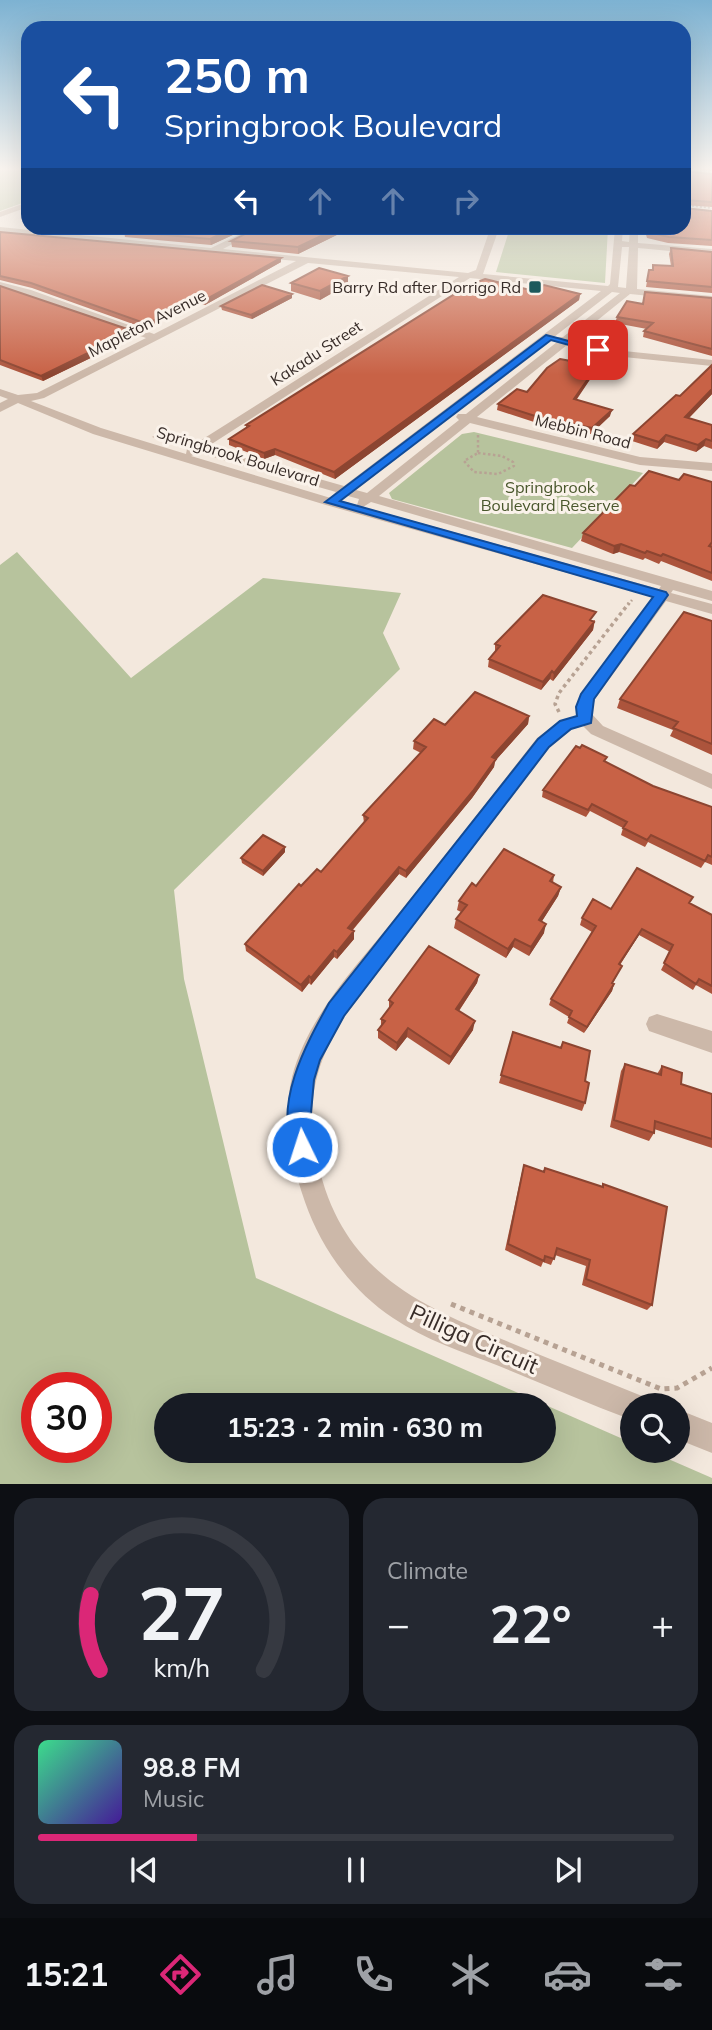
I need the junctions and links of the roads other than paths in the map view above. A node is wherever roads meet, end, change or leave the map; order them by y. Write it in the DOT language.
graph roads {
  1 [pos="78,237"];
  2 [pos="100,237"];
  3 [pos="239,237"];
  4 [pos="492,237"];
  5 [pos="619,237"];
  6 [pos="634,237"];
  7 [pos="97,239"];
  8 [pos="619,244"];
  9 [pos="634,245"];
  10 [pos="211,251"];
  11 [pos="712,252"];
  12 [pos="306,260"];
  13 [pos="467,276"];
  14 [pos="0,285"];
  15 [pos="610,289"];
  16 [pos="626,291"];
  17 [pos="712,299"];
  18 [pos="154,337"];
  19 [pos="549,337"];
  20 [pos="566,341"];
  21 [pos="712,363"];
  22 [pos="0,379"];
  23 [pos="0,392"];
  24 [pos="40,396"];
  25 [pos="17,399"];
  26 [pos="0,408"];
  27 [pos="449,412"];
  28 [pos="468,419"];
  29 [pos="197,448"];
  30 [pos="182,457"];
  31 [pos="712,467"];
  32 [pos="344,492"];
  33 [pos="367,498"];
  34 [pos="331,502"];
  35 [pos="354,509"];
  36 [pos="666,590"];
  37 [pos="712,596"];
  38 [pos="712,609"];
  39 [pos="576,722"];
  40 [pos="712,782"];
  41 [pos="657,1024"];
  42 [pos="712,1042"];
  43 [pos="620,1401"];
  44 [pos="690,1429"];
  45 [pos="712,1438"];
  1 -- 7 [label="street"];
  2 -- 7 [label="street"];
  3 -- 10 [label="street"];
  4 -- 13 [label="street, Kakadu Street"];
  5 -- 8 [label="street"];
  6 -- 9 [label="street"];
  7 -- 10 [label="street"];
  8 -- 9 [label="street"];
  8 -- 15 [label="street"];
  9 -- 11 [label="street"];
  9 -- 16 [label="street"];
  10 -- 12 [label="street"];
  12 -- 13 [label="street"];
  12 -- 18 [label="street, Mapleton Avenue"];
  13 -- 15 [label="street"];
  13 -- 29 [label="street, Kakadu Street"];
  14 -- 18 [label="street"];
  15 -- 16 [label="street"];
  15 -- 19 [label="street"];
  16 -- 17 [label="street"];
  16 -- 20 [label="street"];
  18 -- 24 [label="street, Mapleton Avenue"];
  19 -- 20 [label="street"];
  19 -- 27 [label="street"];
  20 -- 21 [label="street"];
  20 -- 28 [label="street"];
  22 -- 24 [label="street, Springbrook Boulevard"];
  23 -- 25 [label="street, Springbrook Boulevard"];
  24 -- 25 [label="street, Mapleton Avenue"];
  24 -- 29 [label="street, Springbrook Boulevard"];
  25 -- 26 [label="street, Mapleton Avenue"];
  25 -- 30 [label="street, Springbrook Boulevard"];
  27 -- 28 [label="street, Mebbin Road"];
  27 -- 32 [label="street"];
  28 -- 31 [label="street, Mebbin Road"];
  28 -- 33 [label="street"];
  29 -- 30 [label="street, Kakadu Street"];
  29 -- 32 [label="street, Springbrook Boulevard"];
  30 -- 34 [label="street, Springbrook Boulevard"];
  32 -- 33 [label="street, Springbrook Boulevard"];
  32 -- 34 [label="street"];
  33 -- 35 [label="street"];
  33 -- 36 [label="street, Springbrook Boulevard"];
  34 -- 35 [label="street, Springbrook Boulevard"];
  35 -- 36 [label="street, Springbrook Boulevard"];
  36 -- 37 [label="street, Springbrook Boulevard"];
  36 -- 38 [label="street, Springbrook Boulevard"];
  36 -- 39 [label="street"];
  39 -- 40 [label="street"];
  39 -- 43 [label="street, Pilliga Circuit"];
  41 -- 42 [label="street"];
  44 -- 45 [label="street"];
}
